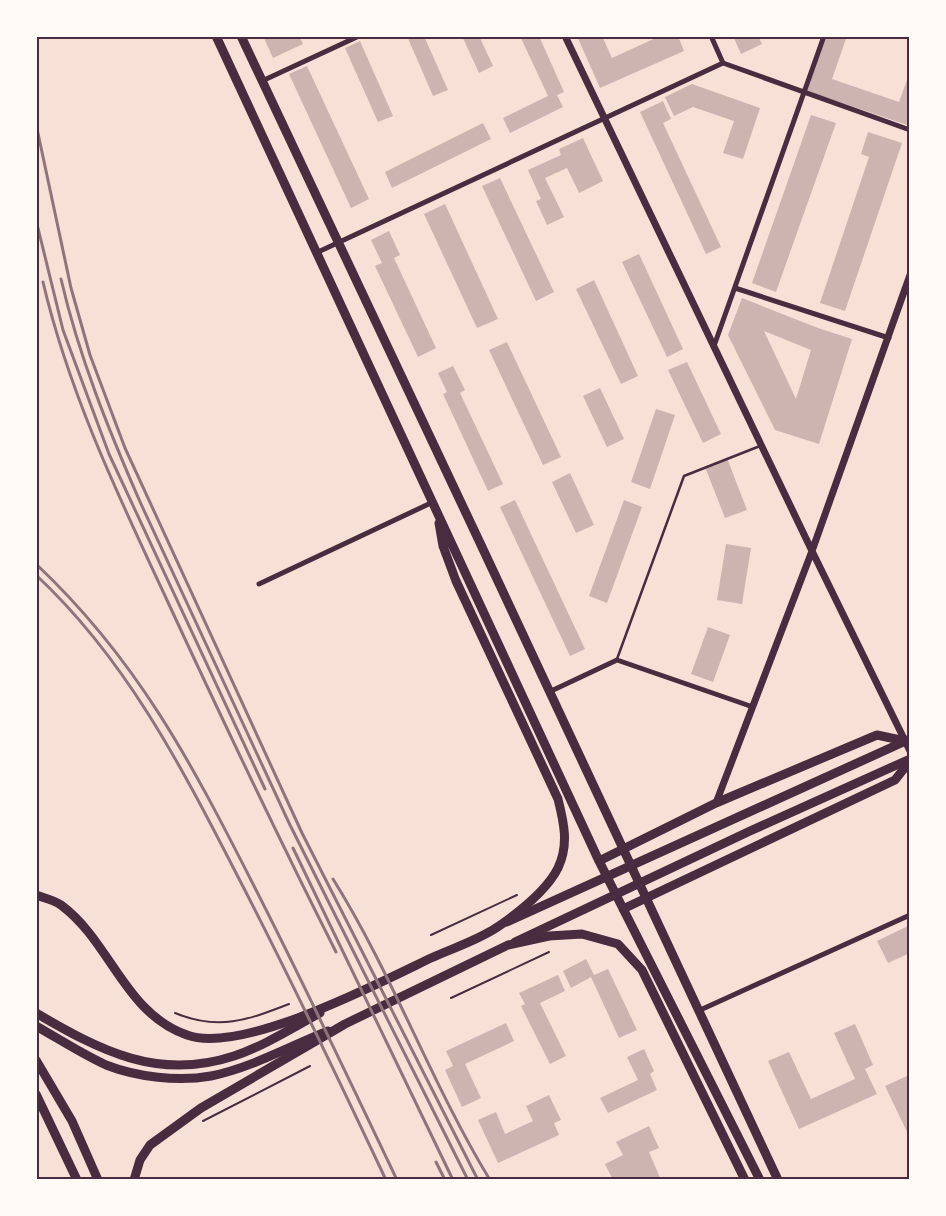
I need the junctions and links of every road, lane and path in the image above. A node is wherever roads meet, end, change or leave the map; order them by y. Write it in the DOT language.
graph roads {
  1 [pos="216,36"];
  2 [pos="241,36"];
  3 [pos="359,36"];
  4 [pos="565,36"];
  5 [pos="710,36"];
  6 [pos="824,36"];
  7 [pos="723,63"];
  8 [pos="262,81"];
  9 [pos="804,94"];
  10 [pos="605,118"];
  11 [pos="910,130"];
  12 [pos="340,242"];
  13 [pos="318,252"];
  14 [pos="910,275"];
  15 [pos="735,288"];
  16 [pos="889,338"];
  17 [pos="714,346"];
  18 [pos="762,445"];
  19 [pos="434,505"];
  20 [pos="812,551"];
  21 [pos="259,584"];
  22 [pos="617,660"];
  23 [pos="549,692"];
  24 [pos="753,707"];
  25 [pos="908,740"];
  26 [pos="910,751"];
  27 [pos="910,760"];
  28 [pos="716,804"];
  29 [pos="622,850"];
  30 [pos="600,861"];
  31 [pos="36,895"];
  32 [pos="517,895"];
  33 [pos="644,898"];
  34 [pos="623,909"];
  35 [pos="910,915"];
  36 [pos="498,926"];
  37 [pos="431,935"];
  38 [pos="508,945"];
  39 [pos="549,952"];
  40 [pos="451,998"];
  41 [pos="289,1004"];
  42 [pos="335,1004"];
  43 [pos="698,1011"];
  44 [pos="36,1013"];
  45 [pos="176,1013"];
  46 [pos="345,1024"];
  47 [pos="36,1026"];
  48 [pos="36,1060"];
  49 [pos="310,1066"];
  50 [pos="36,1094"];
  51 [pos="203,1121"];
  52 [pos="77,1180"];
  53 [pos="98,1180"];
  54 [pos="134,1180"];
  55 [pos="745,1180"];
  56 [pos="760,1180"];
  57 [pos="778,1180"];
  1 -- 13 [label="main road"];
  2 -- 8 [label="main road"];
  3 -- 8 [label="street"];
  4 -- 10 [label="street"];
  5 -- 7 [label="street"];
  6 -- 9 [label="street"];
  7 -- 9 [label="street"];
  7 -- 10 [label="street"];
  8 -- 12 [label="main road"];
  9 -- 11 [label="street"];
  9 -- 15 [label="street"];
  10 -- 12 [label="street"];
  10 -- 17 [label="street"];
  12 -- 13 [label="street"];
  12 -- 23 [label="main road"];
  13 -- 19 [label="main road"];
  14 -- 16 [label="street"];
  15 -- 16 [label="street"];
  15 -- 17 [label="street"];
  16 -- 20 [label="street"];
  17 -- 18 [label="street"];
  18 -- 20 [label="street"];
  18 -- 22 [label="lane"];
  19 -- 21 [label="street"];
  19 -- 30 [label="main road"];
  19 -- 36 [label="main road"];
  20 -- 24 [label="street"];
  20 -- 25 [label="street"];
  22 -- 23 [label="street"];
  22 -- 24 [label="street"];
  23 -- 29 [label="main road"];
  24 -- 28 [label="street"];
  25 -- 26 [label="street"];
  25 -- 28 [label="main road"];
  25 -- 36 [label="main road"];
  27 -- 33 [label="main road"];
  27 -- 38 [label="main road"];
  28 -- 29 [label="main road"];
  29 -- 30 [label="main road"];
  29 -- 33 [label="main road"];
  30 -- 34 [label="main road"];
  31 -- 42 [label="main road"];
  32 -- 37 [label="path"];
  33 -- 34 [label="main road"];
  33 -- 43 [label="main road"];
  34 -- 56 [label="main road"];
  35 -- 43 [label="street"];
  36 -- 42 [label="main road"];
  38 -- 46 [label="main road"];
  38 -- 55 [label="main road"];
  39 -- 40 [label="path"];
  41 -- 45 [label="path"];
  42 -- 44 [label="main road"];
  43 -- 57 [label="main road"];
  46 -- 47 [label="main road"];
  46 -- 54 [label="main road"];
  48 -- 53 [label="main road"];
  49 -- 51 [label="path"];
  50 -- 52 [label="main road"];
}
